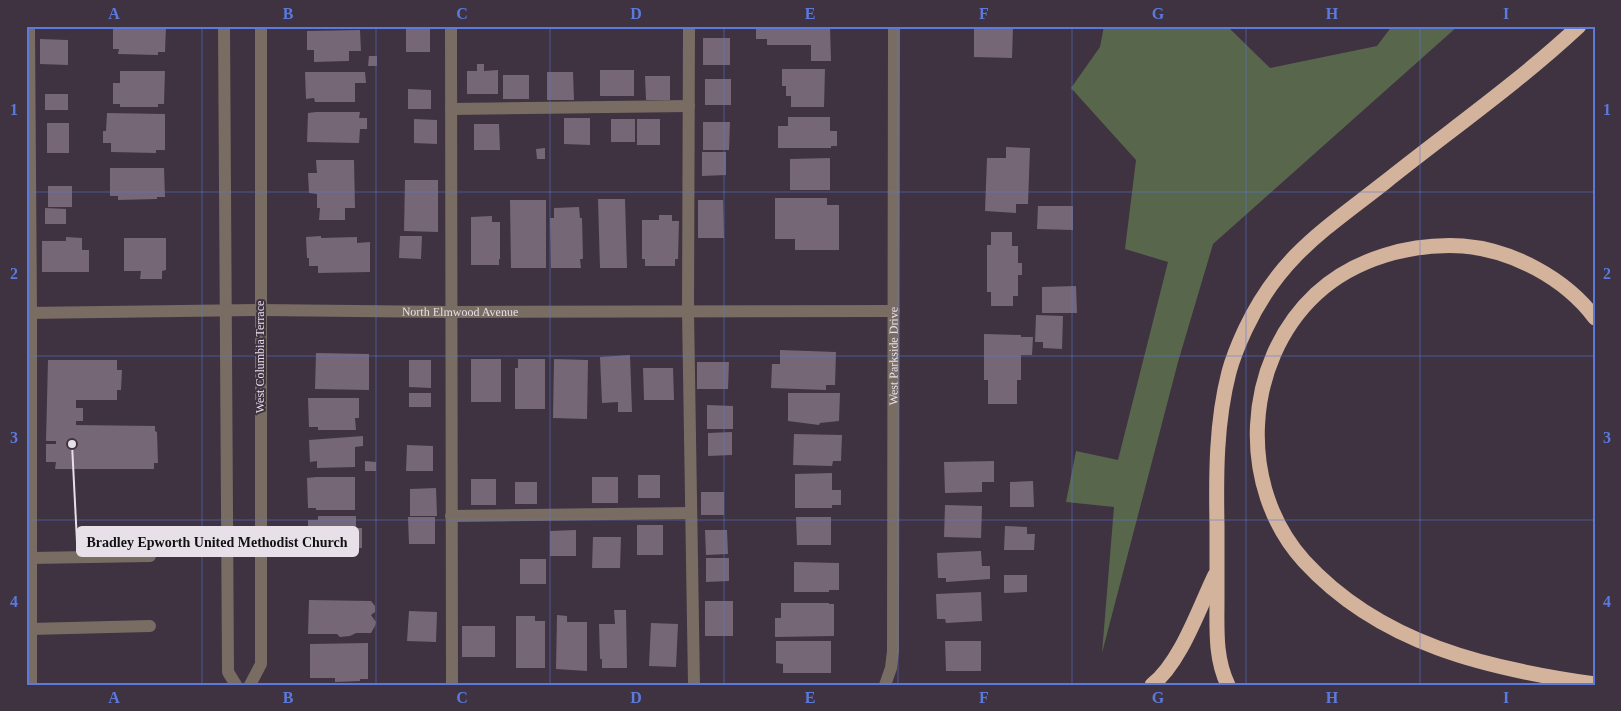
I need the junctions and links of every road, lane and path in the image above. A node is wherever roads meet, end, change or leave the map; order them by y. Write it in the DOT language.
graph roads {
  1 [pos="29,26"];
  2 [pos="224,26"];
  3 [pos="261,26"];
  4 [pos="451,26"];
  5 [pos="689,26"];
  6 [pos="894,26"];
  7 [pos="1579,26"];
  8 [pos="689,106"];
  9 [pos="28,109"];
  10 [pos="451,109"];
  11 [pos="260,310"];
  12 [pos="225,311"];
  13 [pos="688,311"];
  14 [pos="894,311"];
  15 [pos="452,312"];
  16 [pos="29,313"];
  17 [pos="1595,318"];
  18 [pos="691,513"];
  19 [pos="28,516"];
  20 [pos="451,516"];
  21 [pos="150,556"];
  22 [pos="30,558"];
  23 [pos="1217,571"];
  24 [pos="150,626"];
  25 [pos="30,629"];
  26 [pos="1595,684"];
  27 [pos="31,685"];
  28 [pos="236,685"];
  29 [pos="250,685"];
  30 [pos="452,685"];
  31 [pos="694,685"];
  32 [pos="885,685"];
  33 [pos="1152,685"];
  34 [pos="1228,685"];
  1 -- 9 [label="street"];
  2 -- 12 [label="street"];
  3 -- 11 [label="street, West Columbia Terrace"];
  4 -- 10 [label="street"];
  5 -- 8 [label="street"];
  6 -- 14 [label="street, West Parkside Drive"];
  7 -- 23 [label="highway"];
  8 -- 10 [label="street"];
  8 -- 13 [label="street"];
  9 -- 16 [label="street"];
  10 -- 15 [label="street"];
  11 -- 12 [label="street, North Elmwood Avenue"];
  11 -- 15 [label="street, North Elmwood Avenue"];
  11 -- 29 [label="street, West Columbia Terrace"];
  12 -- 16 [label="street, North Elmwood Avenue"];
  12 -- 28 [label="street"];
  13 -- 14 [label="street, North Elmwood Avenue"];
  13 -- 15 [label="street, North Elmwood Avenue"];
  13 -- 18 [label="street"];
  14 -- 32 [label="street, West Parkside Drive"];
  15 -- 20 [label="street"];
  16 -- 19 [label="street"];
  17 -- 26 [label="highway"];
  18 -- 20 [label="street"];
  18 -- 31 [label="street"];
  19 -- 22 [label="street"];
  20 -- 30 [label="street"];
  21 -- 22 [label="street"];
  22 -- 25 [label="street"];
  23 -- 33 [label="highway"];
  23 -- 34 [label="highway"];
  24 -- 25 [label="street"];
  25 -- 27 [label="street"];
}
